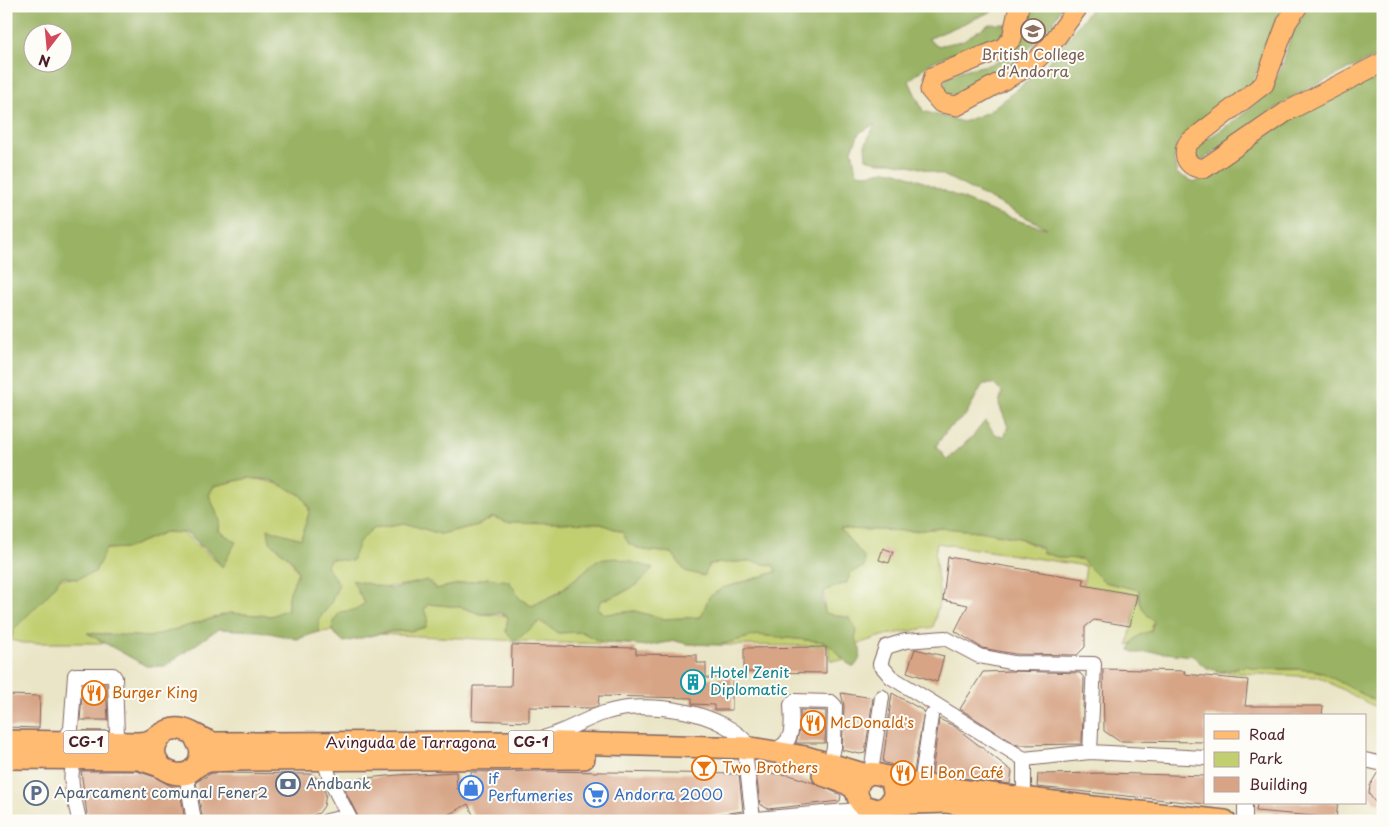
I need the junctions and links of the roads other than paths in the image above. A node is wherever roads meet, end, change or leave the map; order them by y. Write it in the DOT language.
graph roads {
  1 [pos="1019,6"];
  2 [pos="1079,6"];
  3 [pos="1298,6"];
  4 [pos="1383,62"];
  5 [pos="882,697"];
  6 [pos="931,716"];
  7 [pos="164,733"];
  8 [pos="194,735"];
  9 [pos="6,741"];
  10 [pos="63,742"];
  11 [pos="125,742"];
  12 [pos="529,742"];
  13 [pos="774,750"];
  14 [pos="1090,752"];
  15 [pos="748,754"];
  16 [pos="6,758"];
  17 [pos="1204,758"];
  18 [pos="79,759"];
  19 [pos="1024,759"];
  20 [pos="324,760"];
  21 [pos="1366,760"];
  22 [pos="830,764"];
  23 [pos="1383,764"];
  24 [pos="160,766"];
  25 [pos="191,769"];
  26 [pos="871,779"];
  27 [pos="922,785"];
  28 [pos="1024,798"];
  29 [pos="889,804"];
  30 [pos="1245,804"];
  31 [pos="869,809"];
  32 [pos="349,818"];
  33 [pos="752,819"];
  34 [pos="79,821"];
  35 [pos="194,821"];
  36 [pos="327,821"];
  37 [pos="735,821"];
  38 [pos="1075,821"];
  39 [pos="1225,821"];
  40 [pos="1245,821"];
  1 -- 2 [label="main road"];
  3 -- 4 [label="main road"];
  5 -- 26 [label="street"];
  6 -- 27 [label="street"];
  7 -- 8 [label="highway, CG-1"];
  7 -- 11 [label="highway, CG-1"];
  7 -- 24 [label="highway"];
  8 -- 12 [label="highway, Avinguda de Tarragona / CG-1"];
  8 -- 25 [label="highway"];
  9 -- 10 [label="highway, CG-1"];
  10 -- 11 [label="highway, CG-1"];
  10 -- 11 [label="street"];
  12 -- 15 [label="highway, Avinguda de Tarragona / CG-1"];
  12 -- 15 [label="street"];
  13 -- 15 [label="highway, Avinguda de Tarragona / CG-1"];
  13 -- 22 [label="highway, Avinguda de Tarragona / CG-1"];
  13 -- 22 [label="street"];
  14 -- 17 [label="street"];
  14 -- 19 [label="street"];
  14 -- 19 [label="street"];
  15 -- 20 [label="highway, Avinguda de Tarragona / CG-1"];
  15 -- 26 [label="highway, Avinguda de Tarragona / CG-1"];
  15 -- 33 [label="street"];
  16 -- 18 [label="highway, CG-1"];
  18 -- 24 [label="highway, CG-1"];
  18 -- 34 [label="street"];
  19 -- 28 [label="street"];
  20 -- 25 [label="highway, Avinguda de Tarragona / CG-1"];
  20 -- 32 [label="street"];
  21 -- 23 [label="street"];
  22 -- 26 [label="highway, Avinguda de Tarragona / CG-1"];
  24 -- 25 [label="highway, CG-1"];
  25 -- 35 [label="street"];
  26 -- 27 [label="highway, Avinguda de Tarragona / CG-1"];
  26 -- 29 [label="highway"];
  26 -- 31 [label="highway"];
  27 -- 28 [label="highway, Avinguda de Tarragona / CG-1"];
  28 -- 39 [label="highway, Avinguda de Tarragona / CG-1"];
  29 -- 31 [label="highway"];
  29 -- 38 [label="highway"];
  30 -- 40 [label="street"];
  31 -- 33 [label="street"];
  32 -- 36 [label="street"];
  33 -- 37 [label="street"];
}
